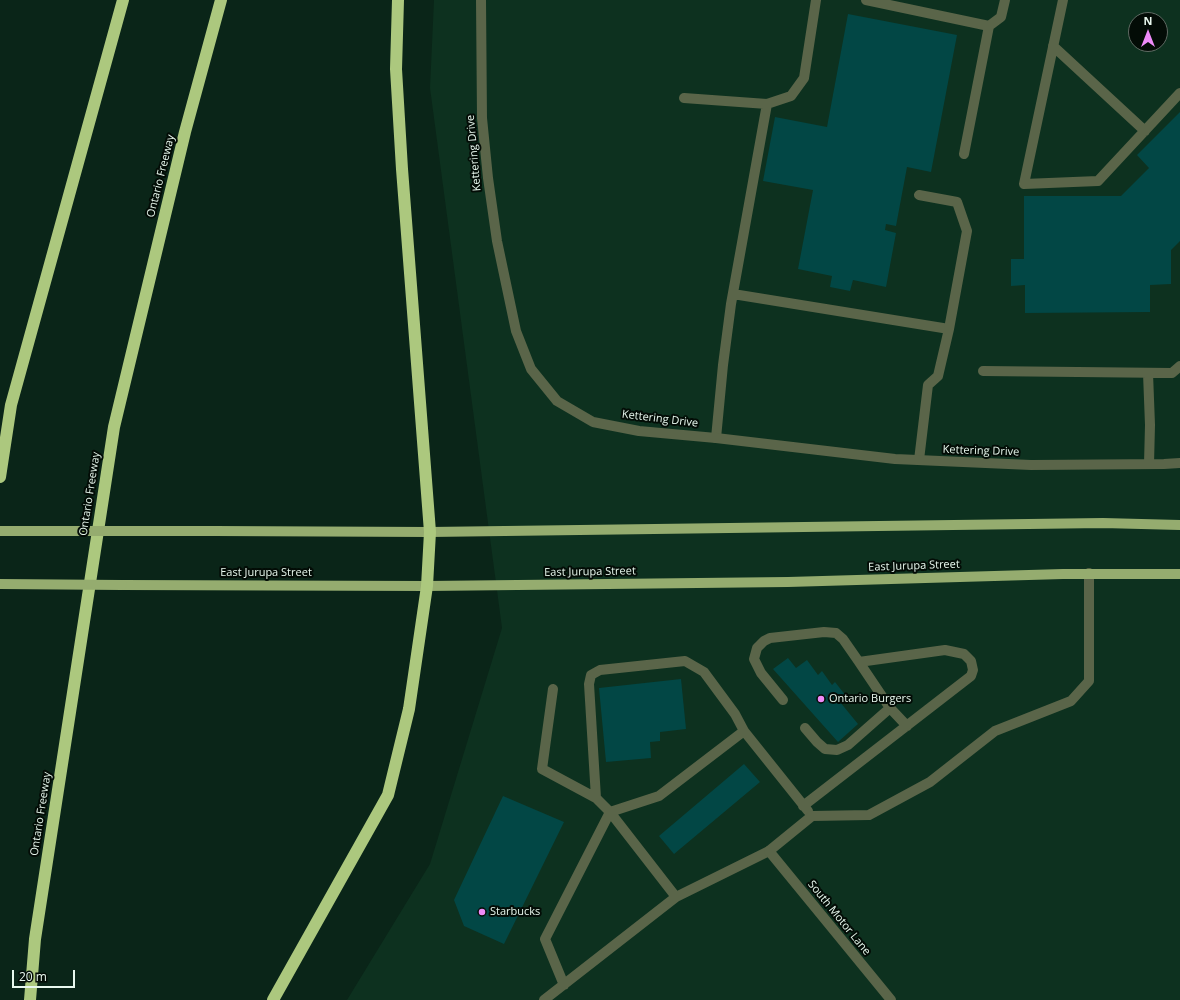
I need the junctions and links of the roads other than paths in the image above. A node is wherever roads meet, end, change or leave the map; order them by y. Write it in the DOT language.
graph roads {
  1 [pos="123,0"];
  2 [pos="221,0"];
  3 [pos="398,0"];
  4 [pos="480,0"];
  5 [pos="816,0"];
  6 [pos="866,0"];
  7 [pos="1005,0"];
  8 [pos="1063,0"];
  9 [pos="989,26"];
  10 [pos="1053,46"];
  11 [pos="1180,93"];
  12 [pos="684,98"];
  13 [pos="767,104"];
  14 [pos="1145,131"];
  15 [pos="964,154"];
  16 [pos="919,195"];
  17 [pos="733,294"];
  18 [pos="949,329"];
  19 [pos="1180,366"];
  20 [pos="983,371"];
  21 [pos="1148,373"];
  22 [pos="716,438"];
  23 [pos="919,460"];
  24 [pos="1180,463"];
  25 [pos="1149,464"];
  26 [pos="0,477"];
  27 [pos="1180,524"];
  28 [pos="0,530"];
  29 [pos="430,532"];
  30 [pos="1088,573"];
  31 [pos="1180,574"];
  32 [pos="0,584"];
  33 [pos="427,586"];
  34 [pos="859,662"];
  35 [pos="553,689"];
  36 [pos="783,700"];
  37 [pos="890,708"];
  38 [pos="907,726"];
  39 [pos="805,728"];
  40 [pos="744,731"];
  41 [pos="596,798"];
  42 [pos="803,806"];
  43 [pos="610,812"];
  44 [pos="812,816"];
  45 [pos="770,851"];
  46 [pos="676,897"];
  47 [pos="564,985"];
  48 [pos="30,1000"];
  49 [pos="273,1000"];
  50 [pos="544,1000"];
  51 [pos="891,1000"];
  1 -- 26 [label="highway"];
  2 -- 48 [label="highway, Ontario Freeway"];
  3 -- 29 [label="highway"];
  4 -- 22 [label="street, Kettering Drive"];
  5 -- 13 [label="street"];
  6 -- 9 [label="street"];
  7 -- 9 [label="street"];
  8 -- 10 [label="street"];
  9 -- 15 [label="street"];
  10 -- 14 [label="street"];
  10 -- 14 [label="street"];
  11 -- 14 [label="street"];
  12 -- 13 [label="street"];
  13 -- 17 [label="street"];
  16 -- 18 [label="street"];
  17 -- 18 [label="street"];
  17 -- 22 [label="street"];
  18 -- 23 [label="street"];
  19 -- 21 [label="street"];
  20 -- 21 [label="street"];
  21 -- 25 [label="street"];
  22 -- 23 [label="street, Kettering Drive"];
  23 -- 25 [label="street, Kettering Drive"];
  24 -- 25 [label="street, Kettering Drive"];
  27 -- 29 [label="main road"];
  28 -- 29 [label="main road, bridge"];
  29 -- 33 [label="highway"];
  30 -- 31 [label="main road, East Jurupa Street"];
  30 -- 33 [label="main road, East Jurupa Street"];
  30 -- 44 [label="street"];
  32 -- 33 [label="main road, East Jurupa Street, bridge"];
  33 -- 49 [label="highway"];
  34 -- 36 [label="street"];
  34 -- 37 [label="street"];
  34 -- 38 [label="street"];
  35 -- 41 [label="street"];
  37 -- 38 [label="street"];
  37 -- 39 [label="street"];
  38 -- 42 [label="street"];
  40 -- 41 [label="street"];
  40 -- 42 [label="street"];
  40 -- 43 [label="street"];
  41 -- 43 [label="street"];
  42 -- 44 [label="street"];
  43 -- 46 [label="street"];
  43 -- 47 [label="street"];
  44 -- 45 [label="street"];
  45 -- 46 [label="street"];
  45 -- 51 [label="street, South Motor Lane"];
  46 -- 47 [label="street"];
  47 -- 50 [label="street"];
}
